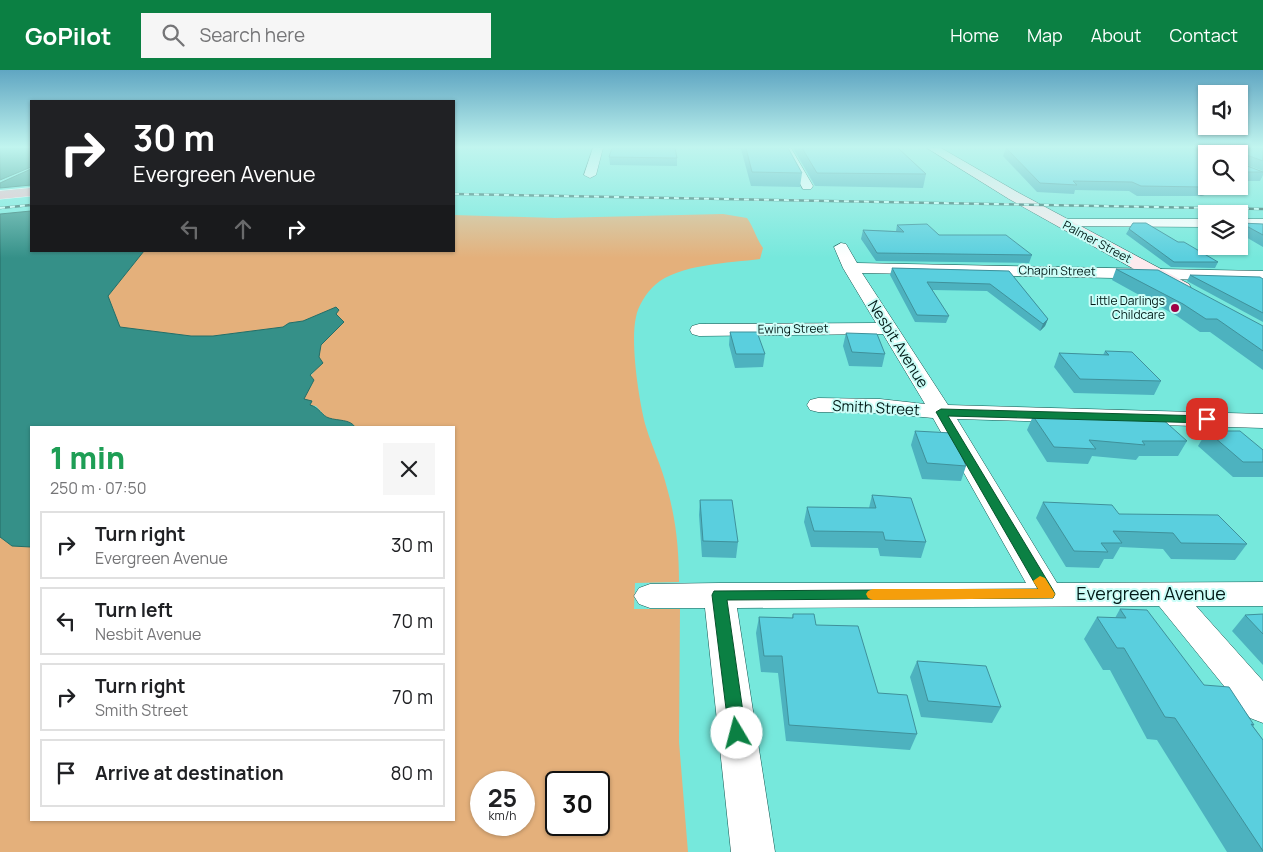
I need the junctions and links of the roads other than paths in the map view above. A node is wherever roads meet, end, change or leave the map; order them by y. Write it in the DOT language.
graph roads {
  1 [pos="995,184"];
  2 [pos="30,186"];
  3 [pos="0,190"];
  4 [pos="30,192"];
  5 [pos="0,195"];
  6 [pos="1198,223"];
  7 [pos="1248,223"];
  8 [pos="1063,224"];
  9 [pos="1263,224"];
  10 [pos="841,247"];
  11 [pos="851,268"];
  12 [pos="1155,273"];
  13 [pos="1263,276"];
  14 [pos="1197,296"];
  15 [pos="888,328"];
  16 [pos="699,330"];
  17 [pos="818,405"];
  18 [pos="941,412"];
  19 [pos="1263,421"];
  20 [pos="1048,594"];
  21 [pos="1167,594"];
  22 [pos="1263,594"];
  23 [pos="719,595"];
  24 [pos="650,596"];
  25 [pos="1263,707"];
  26 [pos="753,852"];
  1 -- 8 [label="street, Palmer Street"];
  2 -- 3 [label="highway"];
  4 -- 5 [label="highway"];
  6 -- 8 [label="street"];
  7 -- 9 [label="street"];
  8 -- 12 [label="street, Palmer Street"];
  10 -- 11 [label="street, Nesbit Avenue"];
  11 -- 12 [label="street, Chapin Street"];
  11 -- 15 [label="street, Nesbit Avenue"];
  12 -- 13 [label="street, Chapin Street"];
  12 -- 14 [label="street, Palmer Street"];
  15 -- 16 [label="street, Ewing Street"];
  15 -- 18 [label="street, Nesbit Avenue"];
  17 -- 18 [label="street, Smith Street"];
  18 -- 19 [label="street, Smith Street"];
  18 -- 20 [label="street, Nesbit Avenue"];
  20 -- 21 [label="street, Evergreen Avenue"];
  20 -- 23 [label="street, Evergreen Avenue"];
  21 -- 22 [label="street, Evergreen Avenue"];
  21 -- 25 [label="street"];
  23 -- 24 [label="street, Evergreen Avenue"];
  23 -- 26 [label="street"];
}
